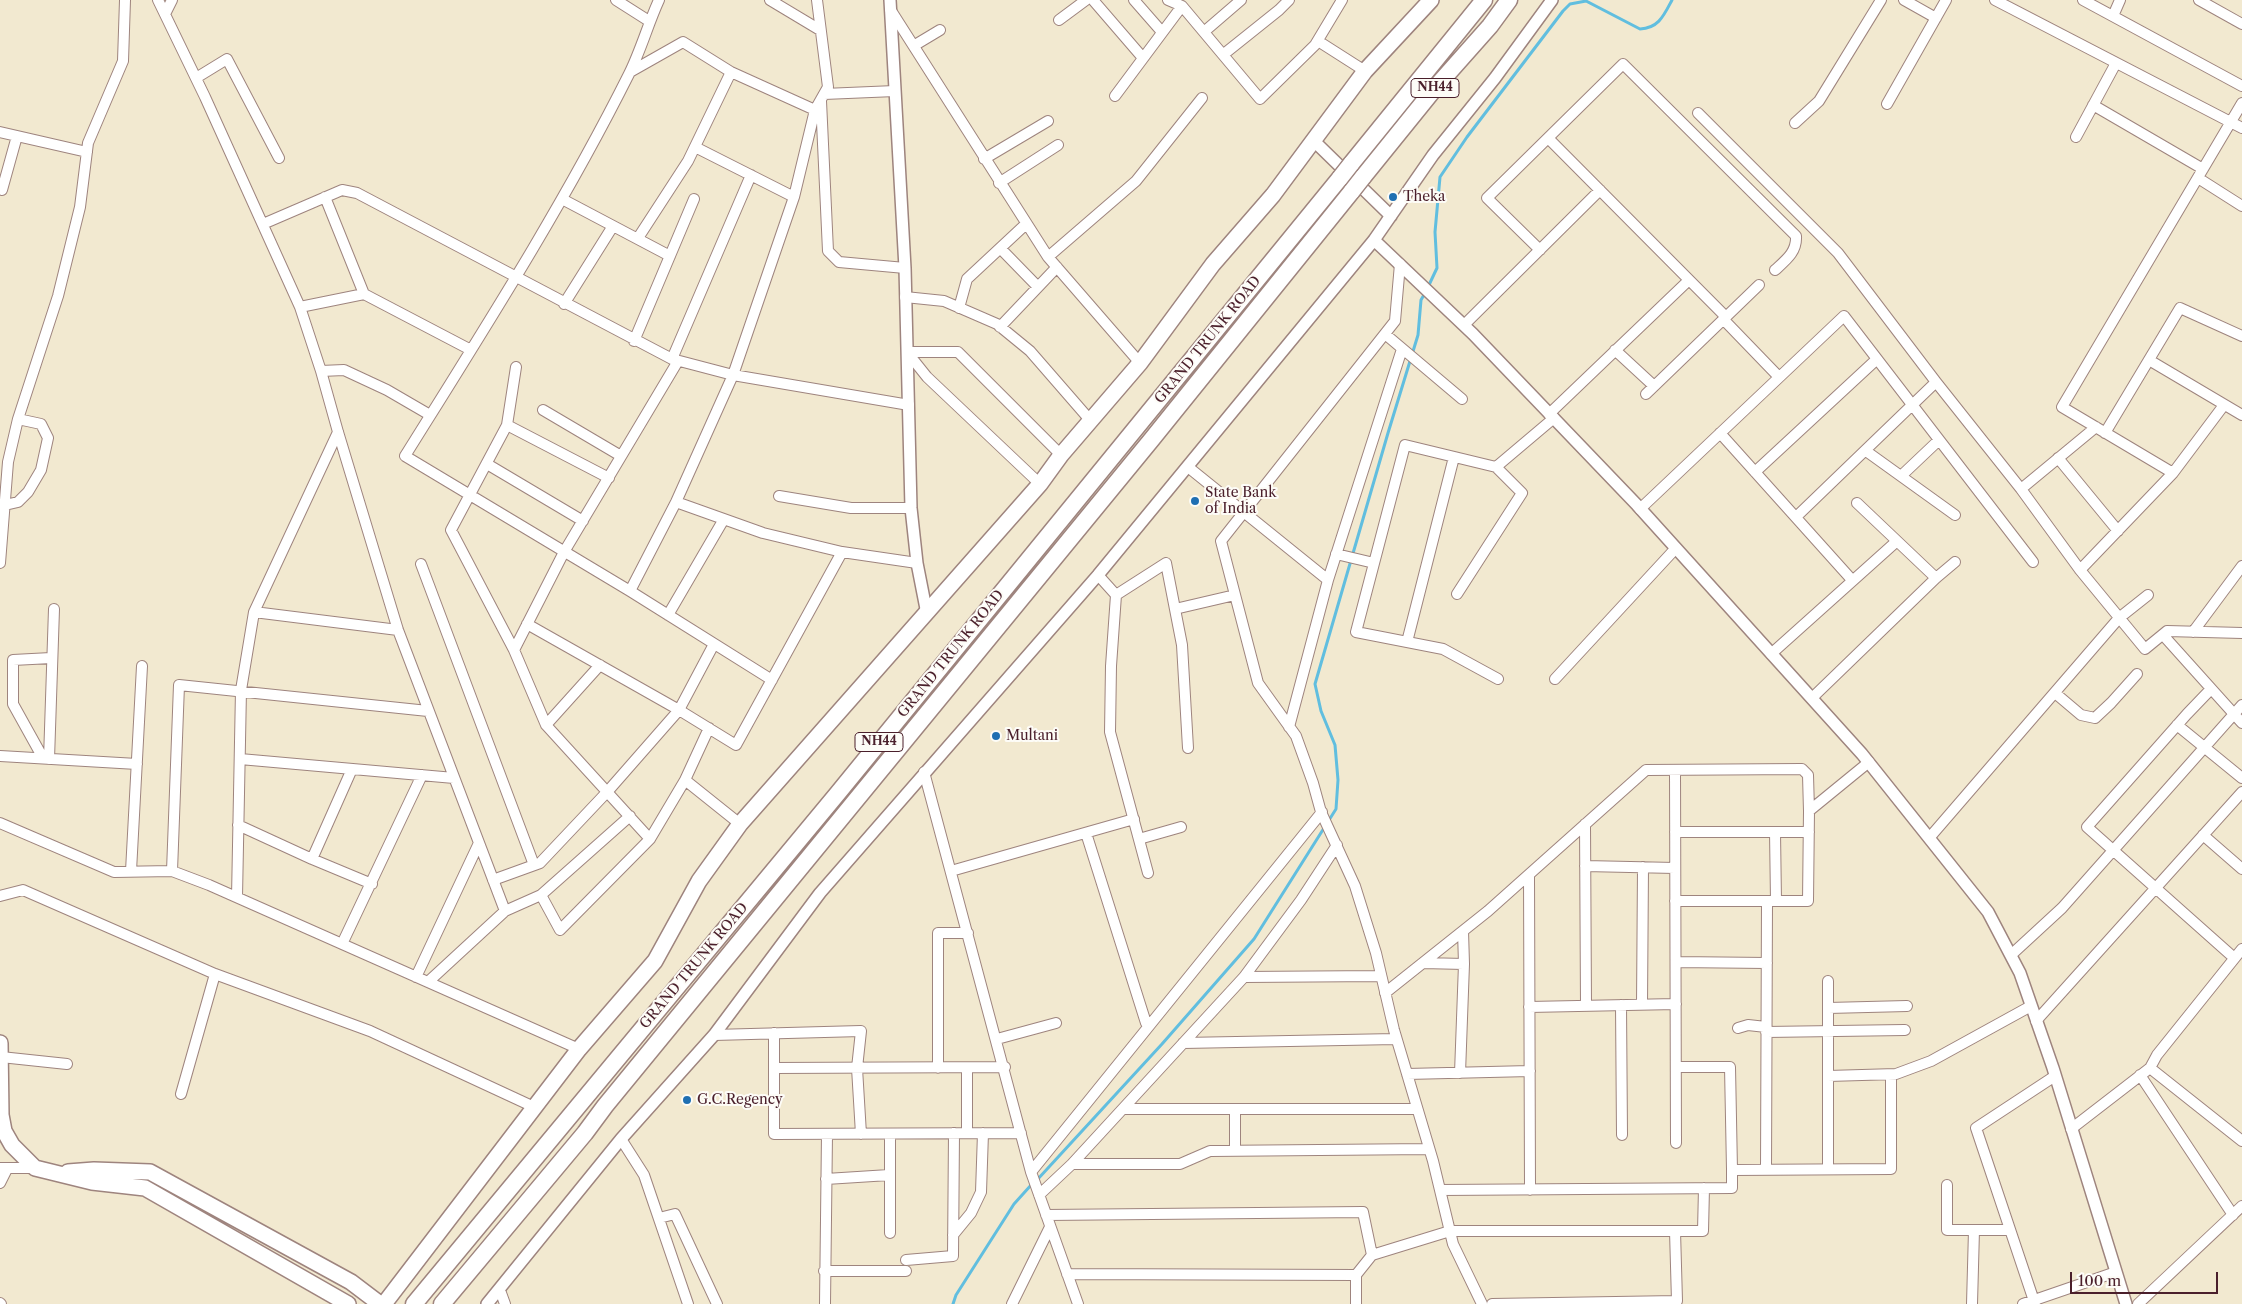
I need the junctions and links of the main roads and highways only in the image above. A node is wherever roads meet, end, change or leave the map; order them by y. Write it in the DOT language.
graph roads {
  1 [pos="1431,0"];
  2 [pos="1484,0"];
  3 [pos="1510,0"];
  4 [pos="0,1050"];
  5 [pos="0,1115"];
  6 [pos="56,1174"];
  7 [pos="348,1304"];
  8 [pos="380,1304"];
  9 [pos="384,1304"];
  10 [pos="414,1304"];
  11 [pos="442,1304"];
  1 -- 9 [label="main road"];
  2 -- 10 [label="highway, GRAND TRUNK ROAD / NH44, bridge"];
  3 -- 11 [label="highway, GRAND TRUNK ROAD / NH44, bridge"];
  4 -- 5 [label="main road"];
  5 -- 6 [label="main road"];
  6 -- 7 [label="main road"];
  6 -- 8 [label="main road"];
}
